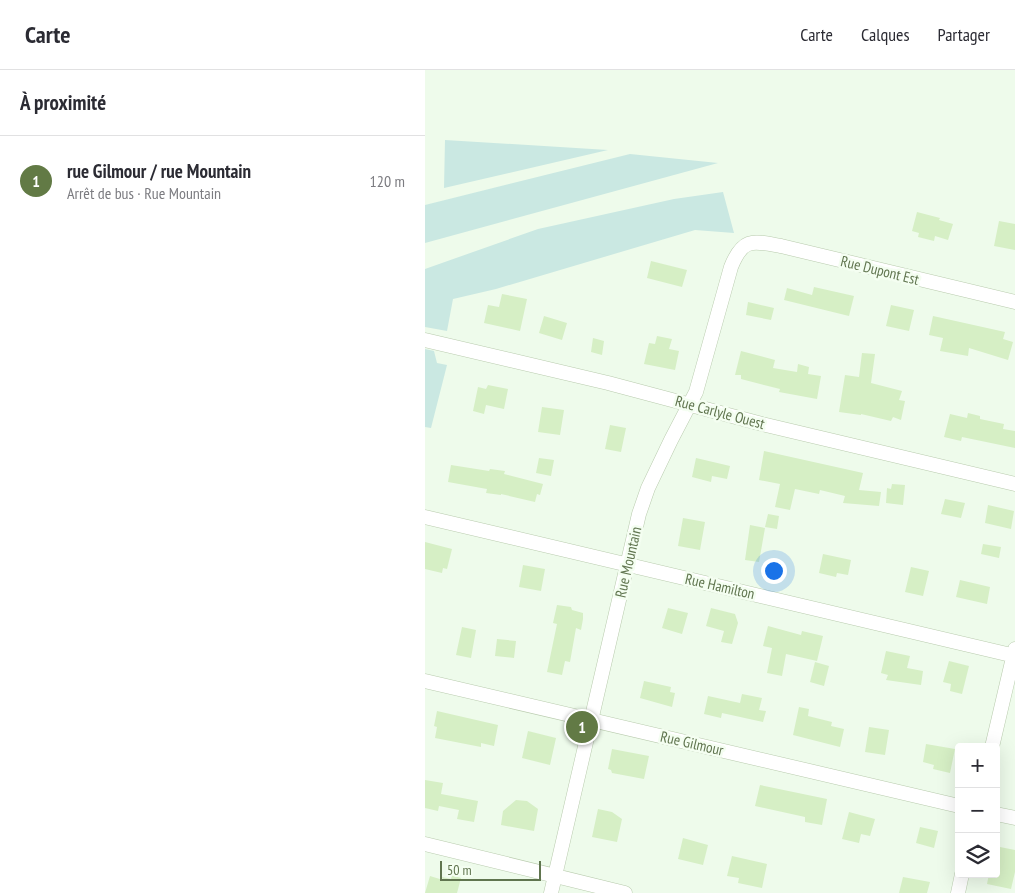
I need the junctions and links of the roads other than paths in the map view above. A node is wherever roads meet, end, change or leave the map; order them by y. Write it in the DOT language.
graph roads {
  1 [pos="744,244"];
  2 [pos="1015,302"];
  3 [pos="425,340"];
  4 [pos="690,405"];
  5 [pos="1015,484"];
  6 [pos="425,517"];
  7 [pos="627,563"];
  8 [pos="1014,653"];
  9 [pos="425,681"];
  10 [pos="591,719"];
  11 [pos="993,743"];
  12 [pos="955,805"];
  13 [pos="1000,815"];
  14 [pos="1015,818"];
  15 [pos="425,844"];
  16 [pos="555,876"];
  17 [pos="961,878"];
  18 [pos="551,893"];
  19 [pos="625,893"];
  20 [pos="958,893"];
  1 -- 2 [label="street, Rue Dupont Est"];
  1 -- 4 [label="street, Rue Mountain"];
  3 -- 4 [label="street, Rue Carlyle Ouest"];
  4 -- 5 [label="street, Rue Carlyle Ouest"];
  4 -- 7 [label="street, Rue Mountain"];
  6 -- 7 [label="street, Rue Hamilton"];
  7 -- 8 [label="street, Rue Hamilton"];
  7 -- 10 [label="street, Rue Mountain"];
  8 -- 11 [label="street"];
  9 -- 10 [label="street, Rue Gilmour"];
  10 -- 12 [label="street, Rue Gilmour"];
  10 -- 16 [label="street, Rue Mountain"];
  13 -- 14 [label="street"];
  15 -- 16 [label="street"];
  16 -- 18 [label="street, Rue Mountain"];
  16 -- 19 [label="street"];
  17 -- 20 [label="street"];
}
